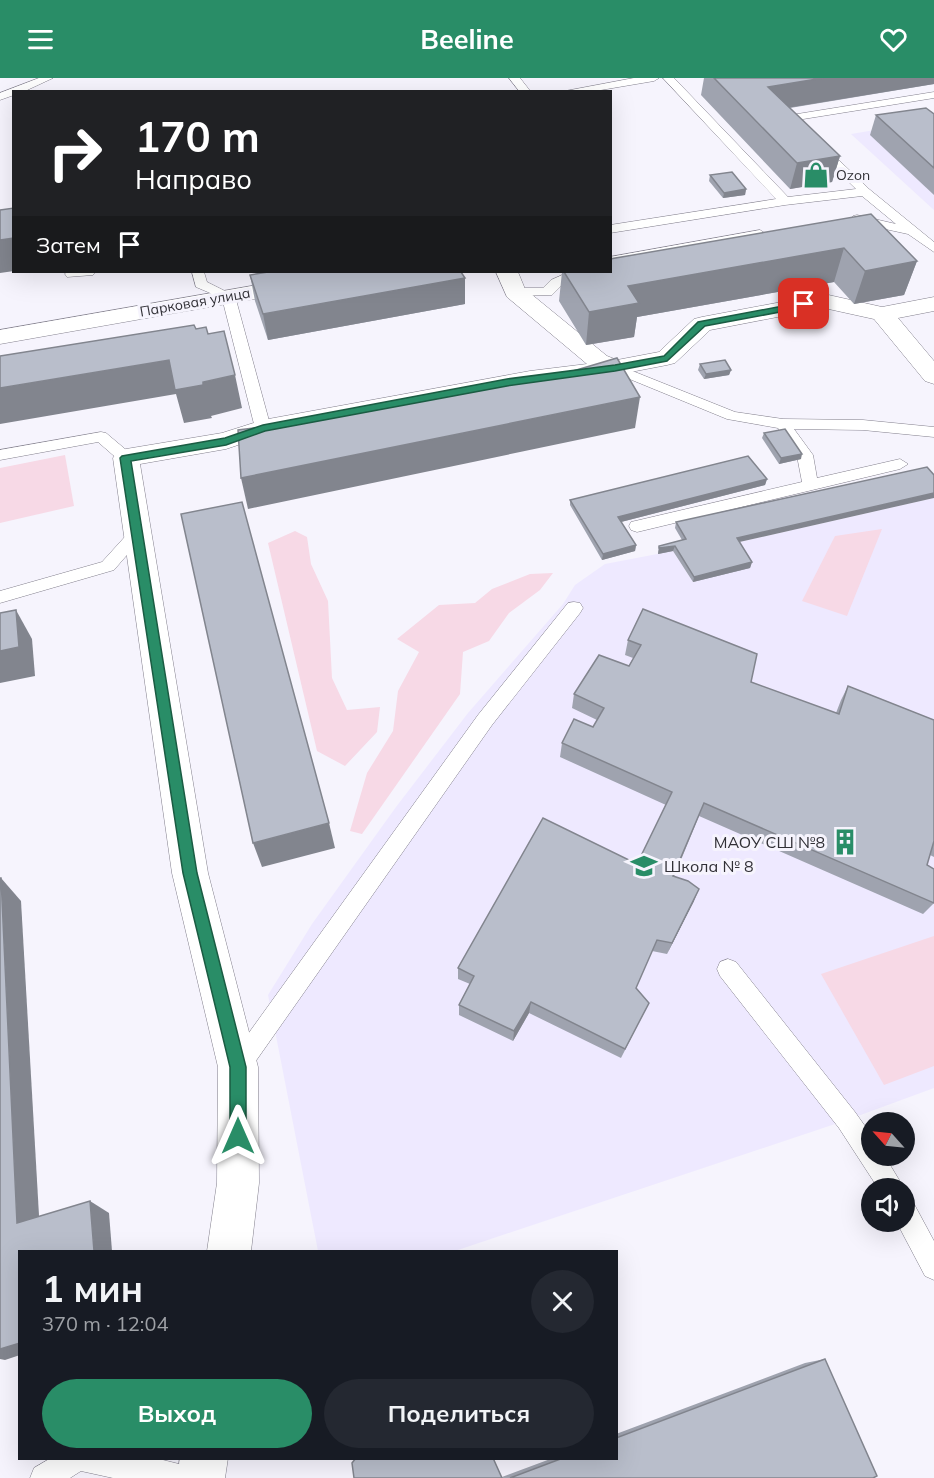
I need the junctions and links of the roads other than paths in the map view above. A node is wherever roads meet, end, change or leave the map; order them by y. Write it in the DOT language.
graph roads {
  1 [pos="48,78"];
  2 [pos="514,78"];
  3 [pos="654,78"];
  4 [pos="668,78"];
  5 [pos="18,90"];
  6 [pos="524,90"];
  7 [pos="578,90"];
  8 [pos="934,95"];
  9 [pos="865,192"];
  10 [pos="785,201"];
  11 [pos="846,221"];
  12 [pos="612,229"];
  13 [pos="779,231"];
  14 [pos="912,231"];
  15 [pos="934,248"];
  16 [pos="612,261"];
  17 [pos="80,273"];
  18 [pos="198,273"];
  19 [pos="576,273"];
  20 [pos="72,274"];
  21 [pos="321,282"];
  22 [pos="511,282"];
  23 [pos="228,296"];
  24 [pos="934,304"];
  25 [pos="882,314"];
  26 [pos="0,337"];
  27 [pos="615,368"];
  28 [pos="934,376"];
  29 [pos="783,424"];
  30 [pos="263,428"];
  31 [pos="934,432"];
  32 [pos="0,455"];
  33 [pos="126,458"];
  34 [pos="900,464"];
  35 [pos="810,485"];
  36 [pos="637,526"];
  37 [pos="137,534"];
  38 [pos="0,597"];
  39 [pos="574,608"];
  40 [pos="728,969"];
  41 [pos="238,1067"];
  42 [pos="885,1178"];
  43 [pos="915,1232"];
  44 [pos="229,1250"];
  45 [pos="934,1267"];
  46 [pos="74,1460"];
  47 [pos="93,1460"];
  48 [pos="204,1460"];
  49 [pos="44,1478"];
  50 [pos="185,1478"];
  51 [pos="201,1478"];
  1 -- 5 [label="lane"];
  2 -- 6 [label="lane"];
  3 -- 7 [label="lane"];
  4 -- 10 [label="lane"];
  8 -- 9 [label="lane"];
  9 -- 10 [label="lane"];
  9 -- 14 [label="lane"];
  10 -- 12 [label="lane"];
  11 -- 14 [label="lane"];
  13 -- 16 [label="lane"];
  14 -- 15 [label="lane"];
  17 -- 20 [label="lane"];
  18 -- 23 [label="lane"];
  19 -- 22 [label="lane"];
  21 -- 23 [label="street, Парковая улица"];
  22 -- 27 [label="street"];
  23 -- 26 [label="street, Парковая улица"];
  23 -- 30 [label="lane"];
  24 -- 25 [label="street"];
  25 -- 27 [label="street"];
  25 -- 28 [label="street"];
  27 -- 29 [label="lane"];
  27 -- 30 [label="street"];
  29 -- 31 [label="lane"];
  29 -- 35 [label="lane"];
  30 -- 33 [label="street"];
  32 -- 33 [label="lane"];
  33 -- 37 [label="street"];
  34 -- 35 [label="lane"];
  35 -- 36 [label="lane"];
  37 -- 38 [label="lane"];
  37 -- 41 [label="street"];
  39 -- 41 [label="lane"];
  40 -- 42 [label="lane"];
  41 -- 44 [label="street"];
  43 -- 45 [label="lane"];
  46 -- 49 [label="lane"];
  47 -- 50 [label="lane"];
  48 -- 51 [label="street"];
}
